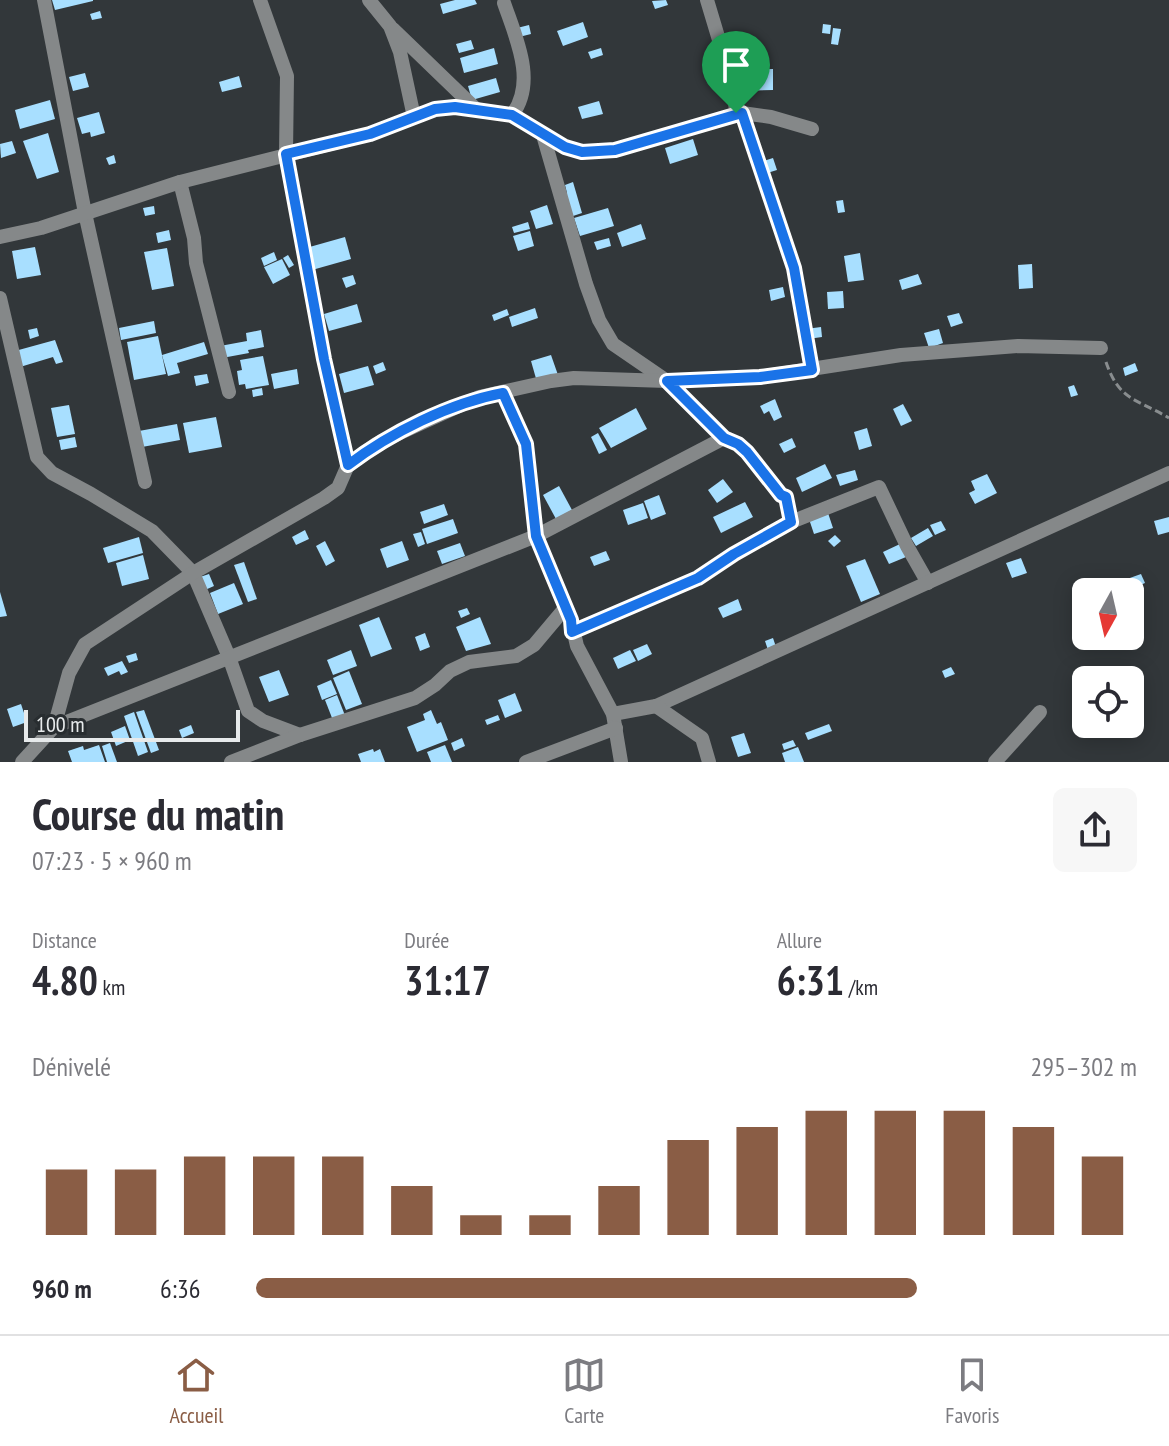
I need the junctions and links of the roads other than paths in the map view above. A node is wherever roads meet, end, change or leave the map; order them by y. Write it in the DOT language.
graph roads {
  1 [pos="44,0"];
  2 [pos="260,0"];
  3 [pos="369,0"];
  4 [pos="707,0"];
  5 [pos="504,3"];
  6 [pos="390,26"];
  7 [pos="477,110"];
  8 [pos="739,113"];
  9 [pos="512,115"];
  10 [pos="414,117"];
  11 [pos="812,129"];
  12 [pos="543,135"];
  13 [pos="286,154"];
  14 [pos="180,182"];
  15 [pos="85,213"];
  16 [pos="0,237"];
  17 [pos="0,298"];
  18 [pos="1101,348"];
  19 [pos="812,370"];
  20 [pos="667,381"];
  21 [pos="229,392"];
  22 [pos="503,393"];
  23 [pos="724,438"];
  24 [pos="348,465"];
  25 [pos="1169,473"];
  26 [pos="145,482"];
  27 [pos="791,522"];
  28 [pos="536,536"];
  29 [pos="193,573"];
  30 [pos="928,583"];
  31 [pos="566,607"];
  32 [pos="572,632"];
  33 [pos="229,657"];
  34 [pos="656,706"];
  35 [pos="1040,712"];
  36 [pos="614,721"];
  37 [pos="54,727"];
  38 [pos="300,735"];
  39 [pos="22,762"];
  40 [pos="231,762"];
  41 [pos="526,762"];
  42 [pos="621,762"];
  43 [pos="709,762"];
  44 [pos="995,762"];
  1 -- 15 [label="street"];
  2 -- 13 [label="street"];
  3 -- 6 [label="street"];
  4 -- 8 [label="street"];
  5 -- 9 [label="street"];
  6 -- 7 [label="street"];
  6 -- 10 [label="street"];
  7 -- 9 [label="street"];
  7 -- 10 [label="street"];
  8 -- 11 [label="street"];
  8 -- 12 [label="street"];
  8 -- 19 [label="street"];
  9 -- 12 [label="street"];
  10 -- 13 [label="street"];
  12 -- 20 [label="street"];
  13 -- 14 [label="street"];
  13 -- 24 [label="street"];
  14 -- 15 [label="street"];
  14 -- 21 [label="street"];
  15 -- 16 [label="street"];
  15 -- 26 [label="street"];
  17 -- 29 [label="street"];
  18 -- 19 [label="street"];
  19 -- 20 [label="street"];
  20 -- 22 [label="street"];
  20 -- 23 [label="street"];
  22 -- 24 [label="street"];
  22 -- 28 [label="street"];
  23 -- 27 [label="street"];
  23 -- 28 [label="street"];
  24 -- 29 [label="street"];
  25 -- 30 [label="street"];
  27 -- 30 [label="street"];
  27 -- 32 [label="street"];
  28 -- 31 [label="street"];
  28 -- 33 [label="street"];
  29 -- 33 [label="street"];
  29 -- 37 [label="street"];
  30 -- 34 [label="street"];
  31 -- 32 [label="street"];
  31 -- 38 [label="street"];
  32 -- 36 [label="street"];
  33 -- 37 [label="street"];
  33 -- 38 [label="street"];
  34 -- 36 [label="street"];
  34 -- 43 [label="street"];
  35 -- 44 [label="street"];
  36 -- 41 [label="street"];
  36 -- 42 [label="street"];
  37 -- 39 [label="street"];
  38 -- 40 [label="street"];
}
